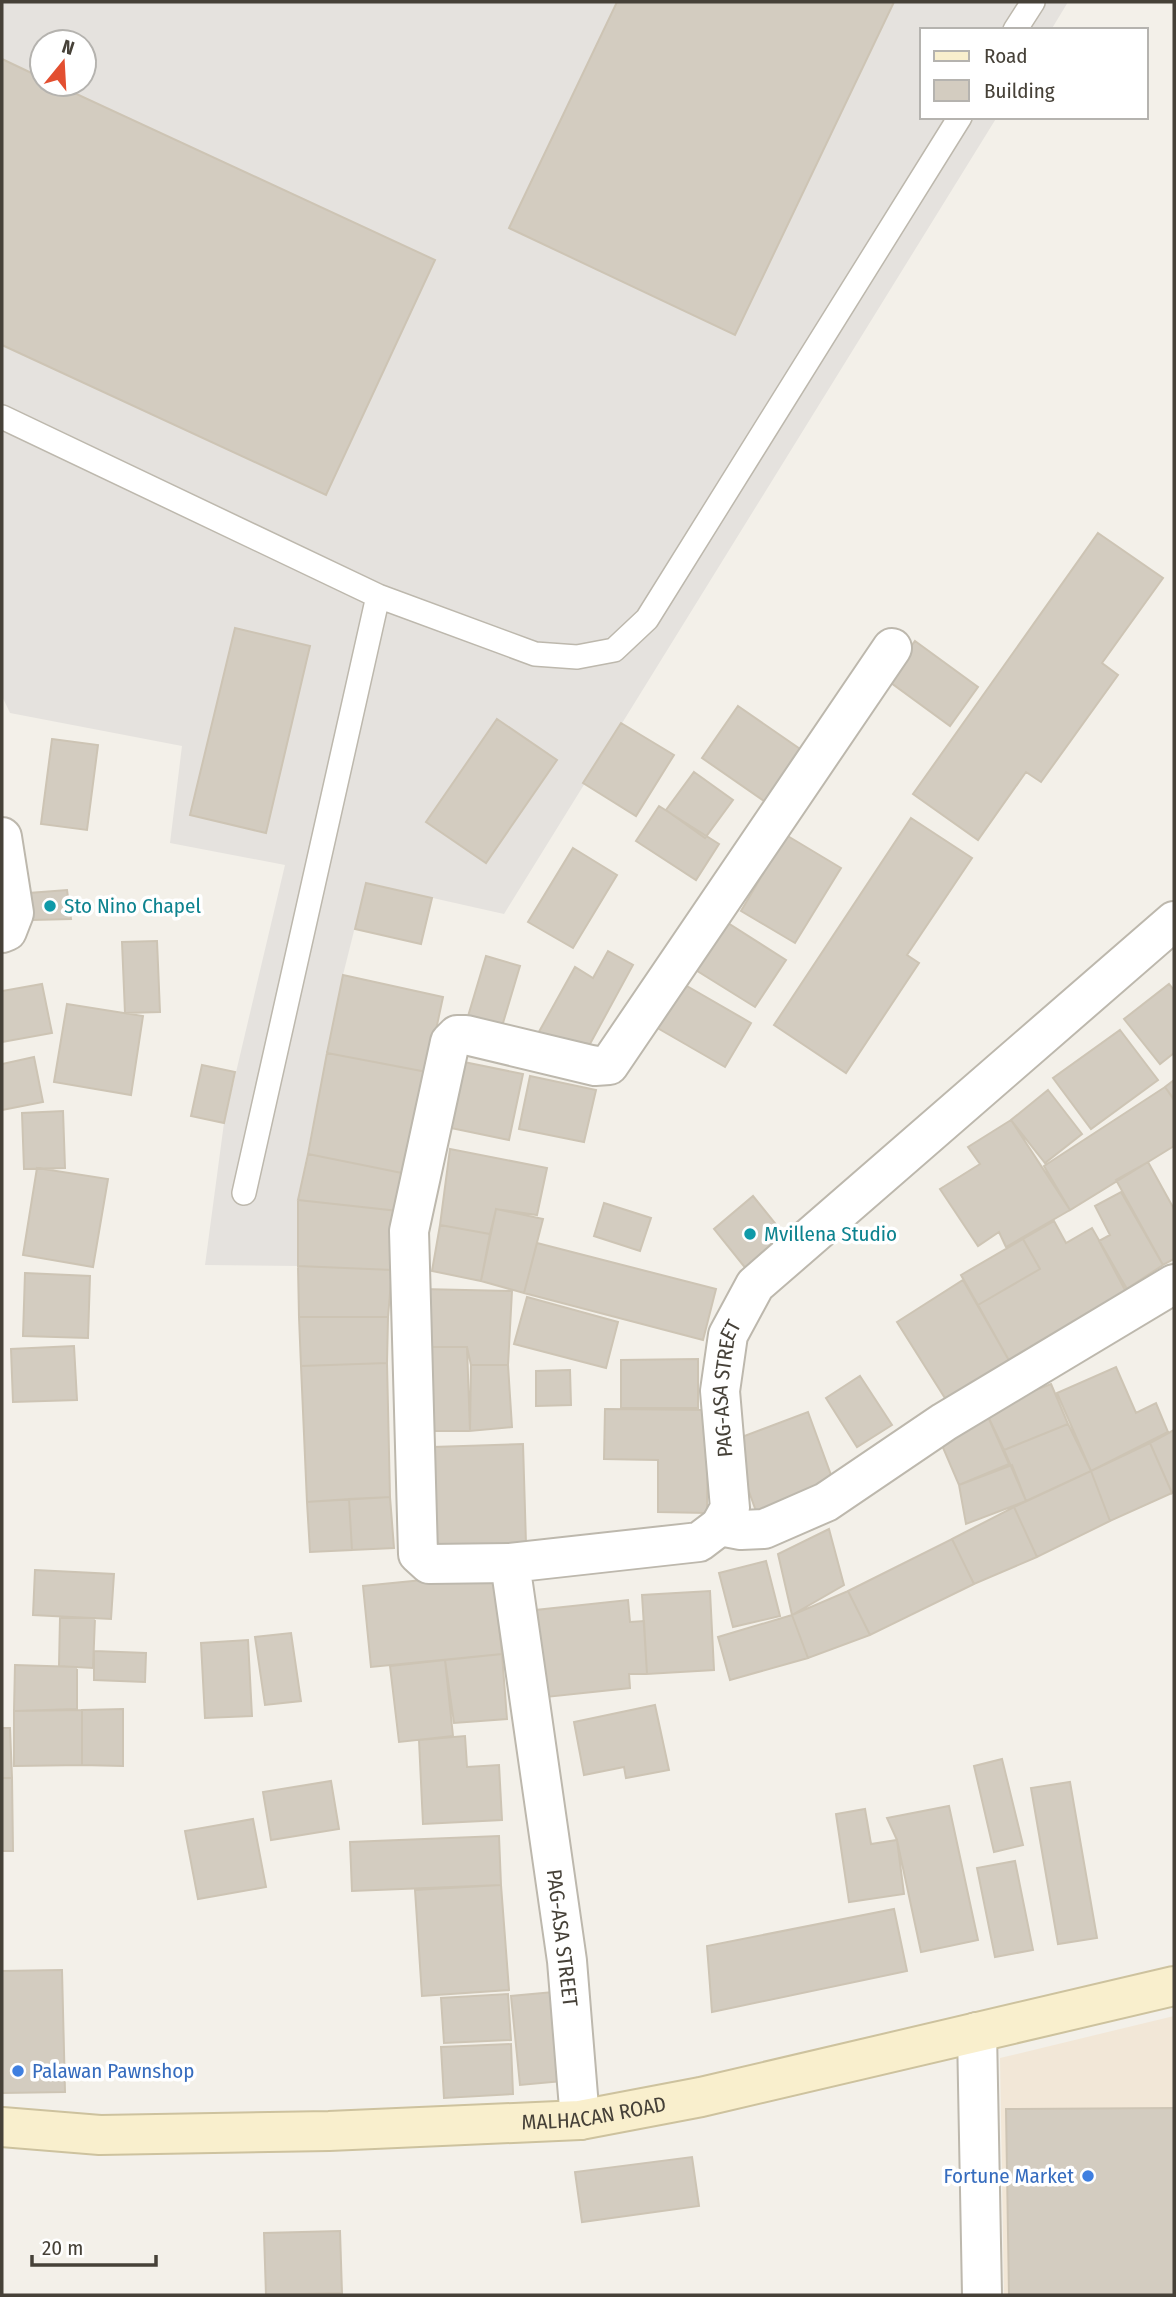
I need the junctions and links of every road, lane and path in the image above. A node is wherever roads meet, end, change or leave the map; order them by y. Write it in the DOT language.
graph roads {
  1 [pos="1033,2"];
  2 [pos="1016,28"];
  3 [pos="959,119"];
  4 [pos="2,417"];
  5 [pos="379,596"];
  6 [pos="892,648"];
  7 [pos="2,837"];
  8 [pos="1174,921"];
  9 [pos="2,933"];
  10 [pos="244,1194"];
  11 [pos="1174,1284"];
  12 [pos="720,1526"];
  13 [pos="510,1563"];
  14 [pos="1174,1986"];
  15 [pos="977,2032"];
  16 [pos="580,2120"];
  17 [pos="2,2127"];
  18 [pos="982,2295"];
  1 -- 2 [label="lane"];
  3 -- 5 [label="lane"];
  4 -- 5 [label="lane"];
  5 -- 10 [label="lane"];
  6 -- 13 [label="street"];
  7 -- 9 [label="street"];
  8 -- 12 [label="street, PAG-ASA STREET"];
  11 -- 12 [label="street"];
  12 -- 13 [label="street"];
  13 -- 16 [label="street, PAG-ASA STREET"];
  14 -- 15 [label="main road, MALHACAN ROAD"];
  15 -- 16 [label="main road, MALHACAN ROAD"];
  15 -- 18 [label="street"];
  16 -- 17 [label="main road, MALHACAN ROAD"];
}
